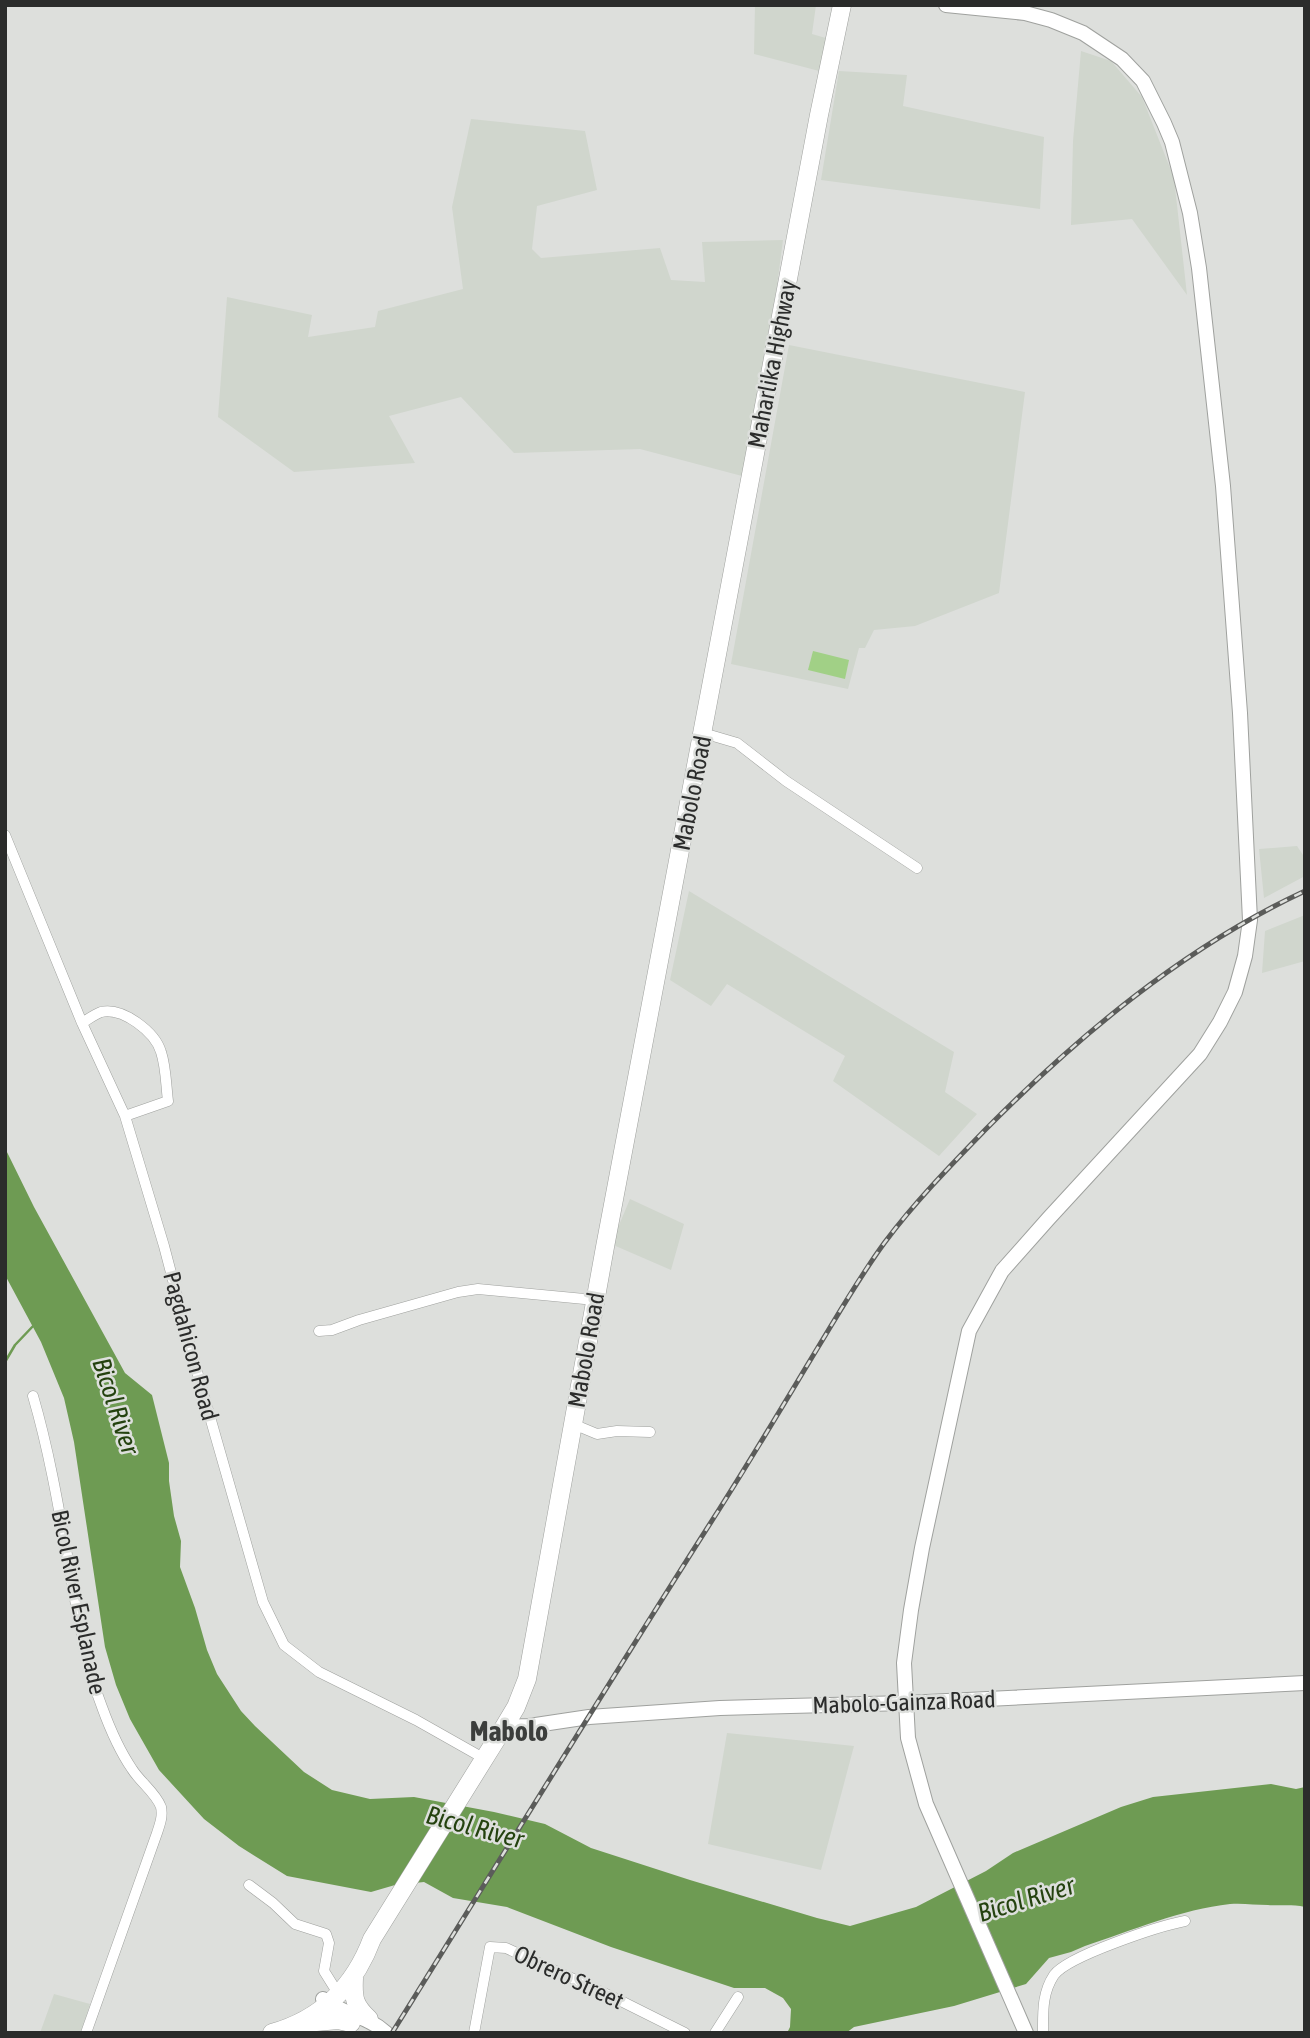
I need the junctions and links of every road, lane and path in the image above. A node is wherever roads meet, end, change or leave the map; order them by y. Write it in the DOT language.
graph roads {
  1 [pos="842,5"];
  2 [pos="946,5"];
  3 [pos="704,728"];
  4 [pos="5,835"];
  5 [pos="917,867"];
  6 [pos="82,1023"];
  7 [pos="125,1116"];
  8 [pos="595,1300"];
  9 [pos="319,1331"];
  10 [pos="33,1396"];
  11 [pos="573,1424"];
  12 [pos="650,1432"];
  13 [pos="1305,1683"];
  14 [pos="906,1703"];
  15 [pos="504,1727"];
  16 [pos="485,1759"];
  17 [pos="249,1885"];
  18 [pos="1185,1920"];
  19 [pos="372,1939"];
  20 [pos="354,1978"];
  21 [pos="738,1997"];
  22 [pos="326,2000"];
  23 [pos="366,2025"];
  24 [pos="291,2026"];
  25 [pos="86,2033"];
  26 [pos="262,2033"];
  27 [pos="272,2033"];
  28 [pos="386,2033"];
  29 [pos="474,2033"];
  30 [pos="685,2033"];
  31 [pos="715,2033"];
  32 [pos="1026,2033"];
  33 [pos="1043,2033"];
  1 -- 3 [label="highway, Maharlika Highway"];
  2 -- 14 [label="main road"];
  3 -- 5 [label="street"];
  3 -- 8 [label="highway, Mabolo Road"];
  4 -- 6 [label="street, Pagdahicon Road"];
  6 -- 7 [label="street, Pagdahicon Road"];
  6 -- 7 [label="street"];
  7 -- 16 [label="street, Pagdahicon Road"];
  8 -- 9 [label="street"];
  8 -- 11 [label="highway, Mabolo Road"];
  10 -- 25 [label="street, Bicol River Esplanade"];
  11 -- 12 [label="street"];
  11 -- 15 [label="highway, Mabolo Road"];
  13 -- 14 [label="main road, Mabolo-Gainza Road"];
  14 -- 15 [label="main road, Mabolo-Gainza Road"];
  14 -- 32 [label="main road"];
  15 -- 16 [label="highway, Mabolo Road"];
  16 -- 19 [label="highway, Mabolo Road"];
  17 -- 22 [label="street"];
  18 -- 33 [label="street"];
  19 -- 20 [label="highway, Mabolo Road"];
  19 -- 22 [label="highway, Mabolo Road"];
  20 -- 22 [label="highway, Mabolo Road"];
  20 -- 23 [label="highway"];
  21 -- 31 [label="street"];
  22 -- 23 [label="main road"];
  22 -- 24 [label="highway"];
  22 -- 26 [label="highway"];
  23 -- 24 [label="highway"];
  23 -- 28 [label="main road"];
  24 -- 27 [label="highway"];
  29 -- 30 [label="street, Obrero Street"];
}
